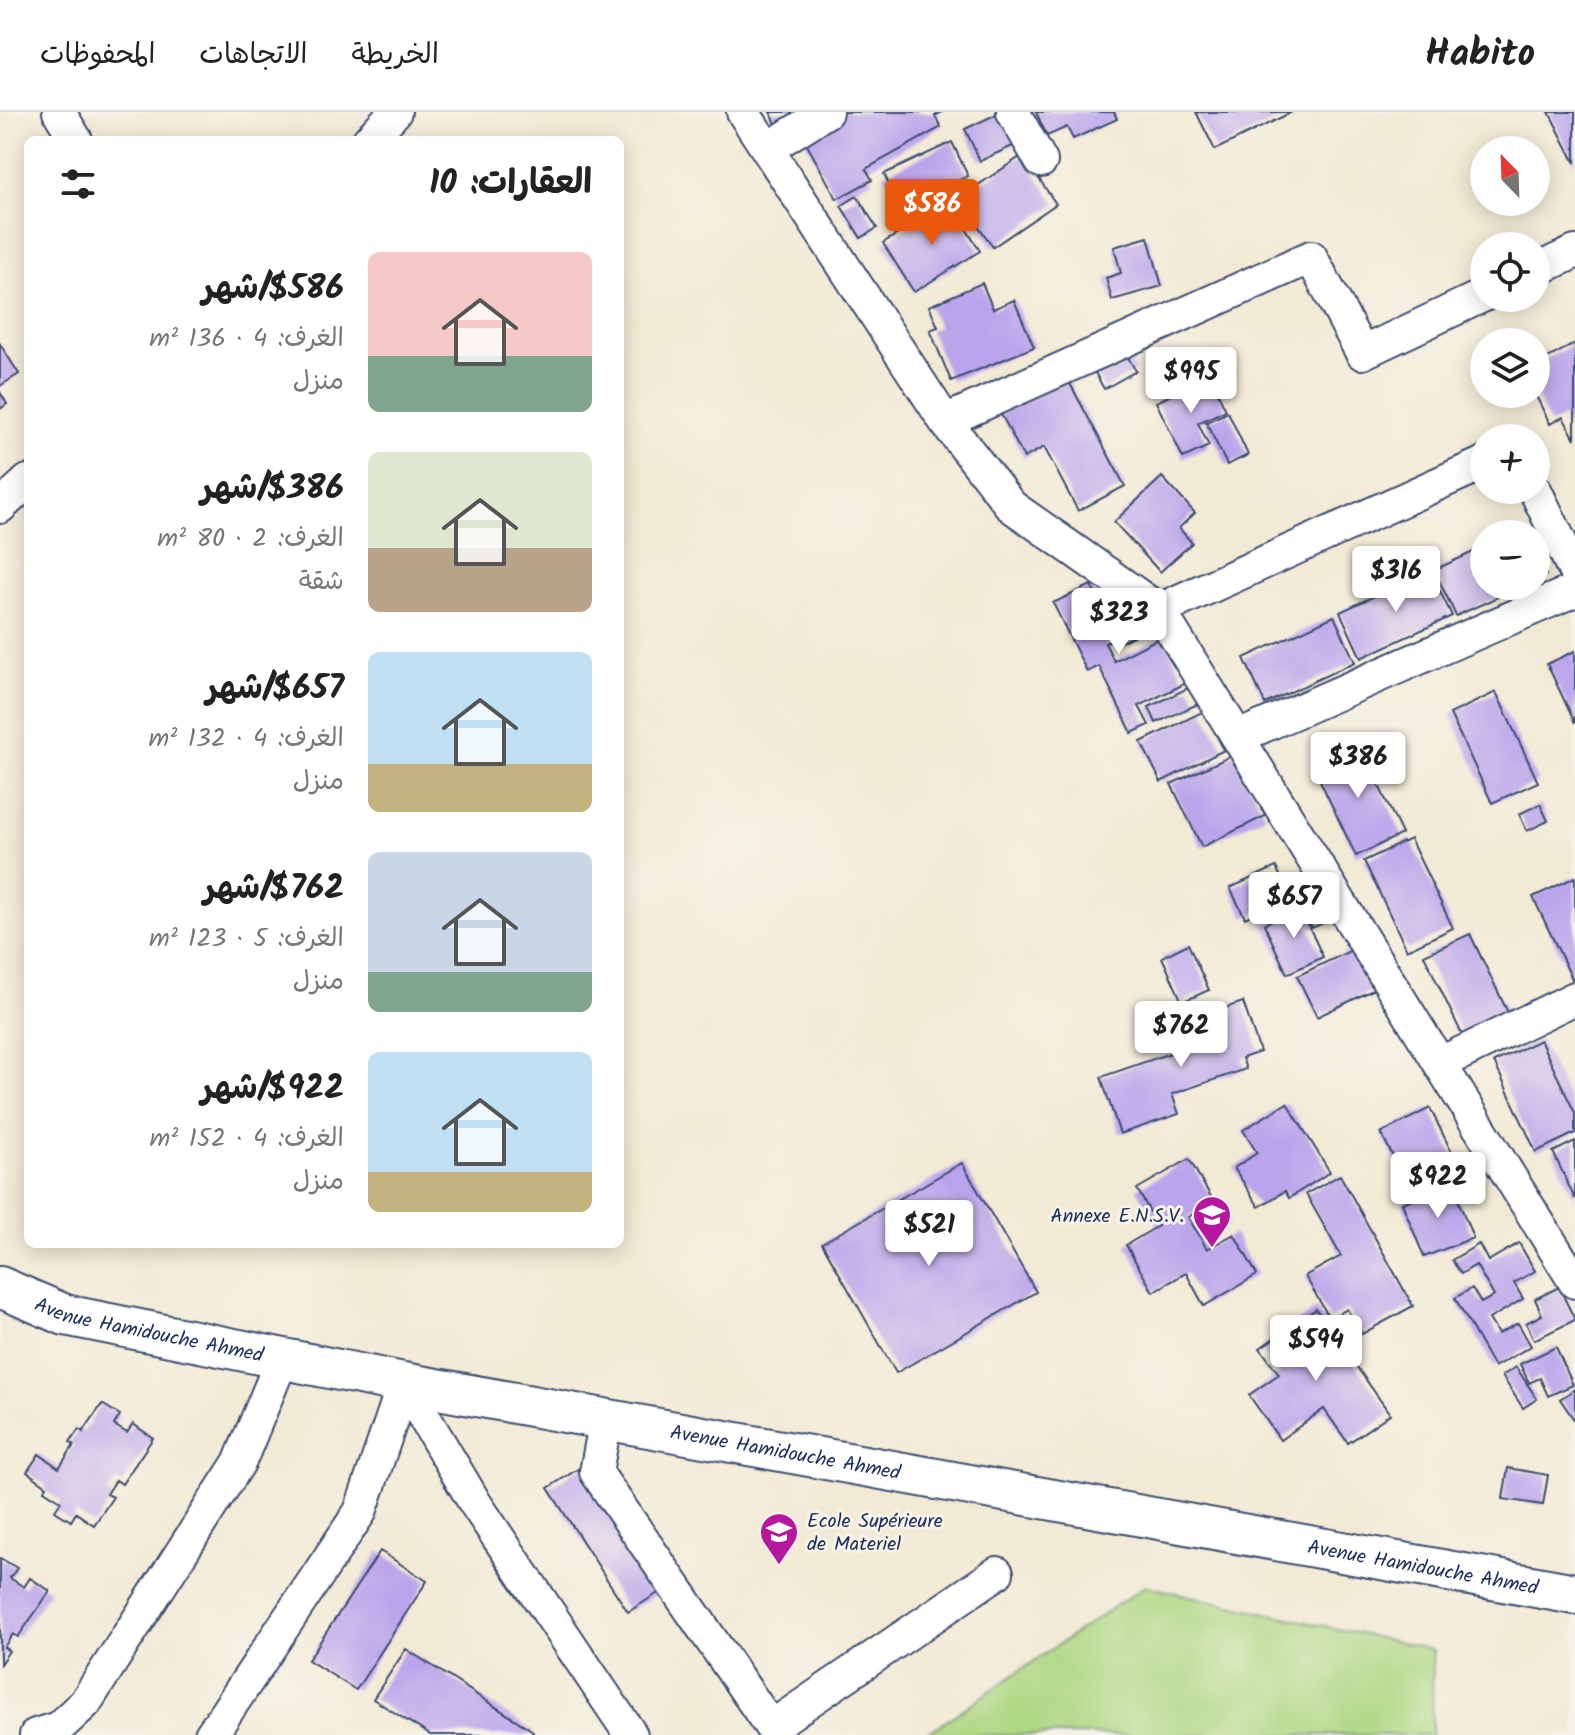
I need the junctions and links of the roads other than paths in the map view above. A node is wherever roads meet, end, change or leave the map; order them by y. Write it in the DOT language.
graph roads {
  1 [pos="59,112"];
  2 [pos="395,112"];
  3 [pos="743,112"];
  4 [pos="826,112"];
  5 [pos="1013,112"];
  6 [pos="74,136"];
  7 [pos="373,136"];
  8 [pos="767,149"];
  9 [pos="1041,161"];
  10 [pos="1575,252"];
  11 [pos="1550,264"];
  12 [pos="1470,302"];
  13 [pos="945,421"];
  14 [pos="1470,469"];
  15 [pos="24,485"];
  16 [pos="1542,504"];
  17 [pos="0,507"];
  18 [pos="1575,572"];
  19 [pos="1575,590"];
  20 [pos="1159,610"];
  21 [pos="1238,737"];
  22 [pos="1575,998"];
  23 [pos="1441,1063"];
  24 [pos="1575,1282"];
  25 [pos="0,1287"];
  26 [pos="282,1359"];
  27 [pos="404,1383"];
  28 [pos="606,1419"];
  29 [pos="997,1573"];
  30 [pos="1575,1594"];
  31 [pos="36,1735"];
  32 [pos="211,1735"];
  33 [pos="631,1735"];
  1 -- 6 [label="street"];
  2 -- 7 [label="street"];
  3 -- 8 [label="street"];
  4 -- 8 [label="street"];
  5 -- 9 [label="street"];
  8 -- 13 [label="street"];
  10 -- 11 [label="street"];
  12 -- 13 [label="street"];
  13 -- 20 [label="street"];
  14 -- 20 [label="street"];
  15 -- 17 [label="street"];
  16 -- 18 [label="street"];
  19 -- 21 [label="street"];
  20 -- 21 [label="street"];
  21 -- 23 [label="street"];
  22 -- 23 [label="street"];
  23 -- 24 [label="street"];
  25 -- 26 [label="main road, Avenue Hamidouche Ahmed"];
  26 -- 27 [label="main road, Avenue Hamidouche Ahmed"];
  26 -- 31 [label="street"];
  27 -- 28 [label="main road, Avenue Hamidouche Ahmed"];
  27 -- 32 [label="street"];
  27 -- 33 [label="street"];
  28 -- 29 [label="street"];
  28 -- 30 [label="main road, Avenue Hamidouche Ahmed"];
}
